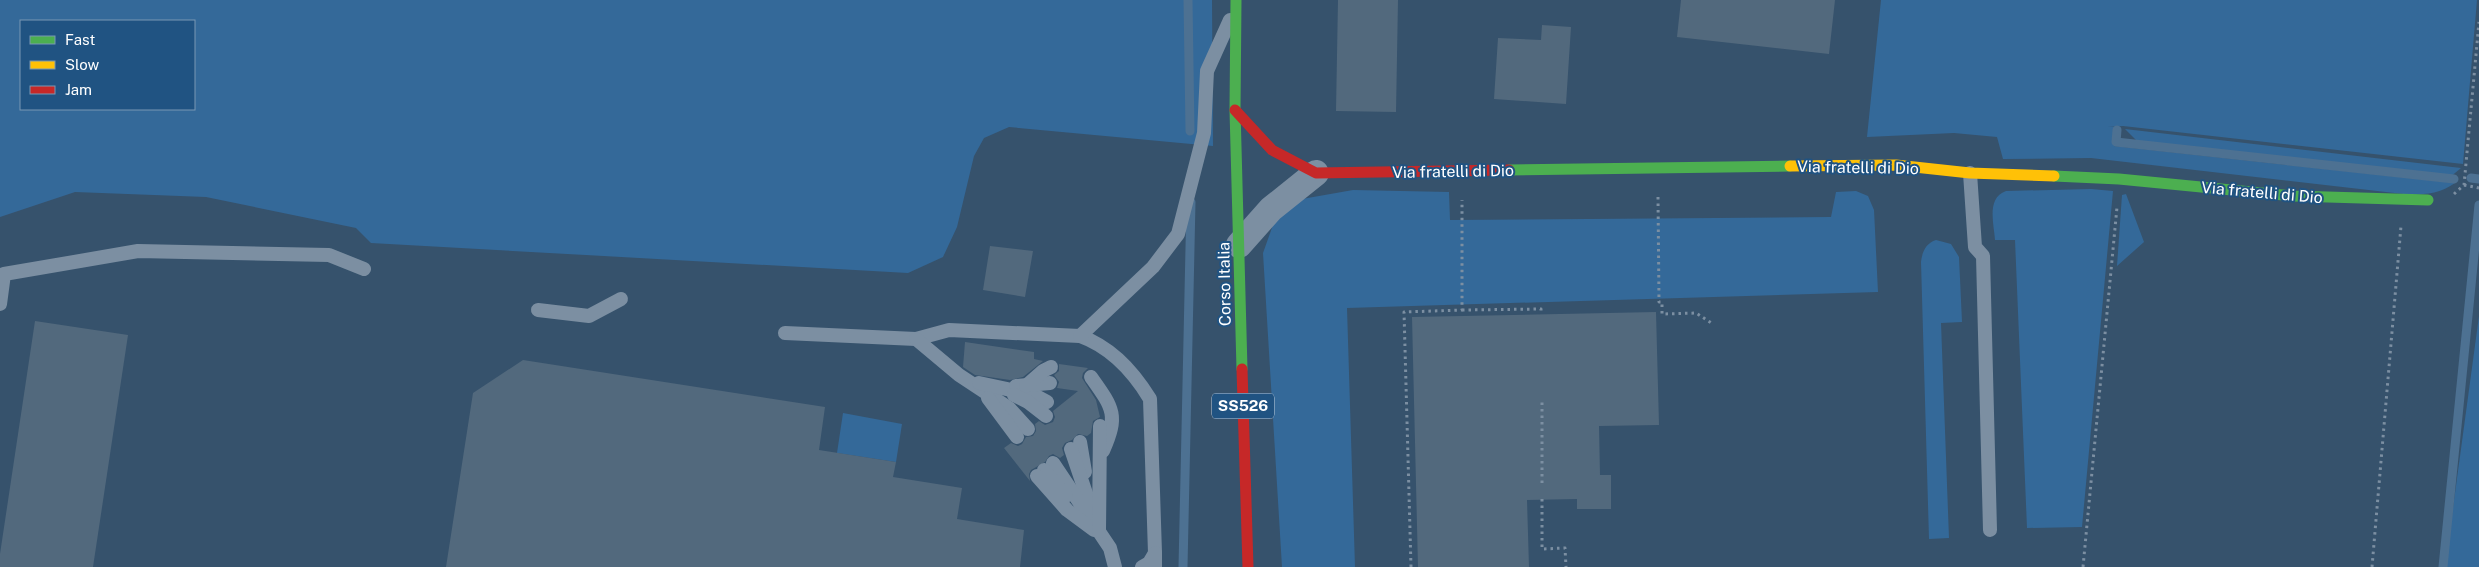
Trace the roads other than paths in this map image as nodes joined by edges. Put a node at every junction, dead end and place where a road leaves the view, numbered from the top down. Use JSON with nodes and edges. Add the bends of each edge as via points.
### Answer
{"nodes":[{"id":1,"x":1236,"y":3,"type":"edge"},
{"id":2,"x":1234,"y":110,"type":"junction"},
{"id":3,"x":1316,"y":173,"type":"junction"},
{"id":4,"x":1970,"y":174,"type":"junction"},
{"id":5,"x":2428,"y":200,"type":"dead end"},
{"id":6,"x":1239,"y":245,"type":"junction"},
{"id":7,"x":364,"y":269,"type":"dead end"},
{"id":8,"x":621,"y":299,"type":"dead end"},
{"id":9,"x":0,"y":304,"type":"edge"},
{"id":10,"x":538,"y":310,"type":"dead end"},
{"id":11,"x":785,"y":333,"type":"dead end"},
{"id":12,"x":1080,"y":336,"type":"junction"},
{"id":13,"x":916,"y":339,"type":"junction"},
{"id":14,"x":1051,"y":367,"type":"dead end"},
{"id":15,"x":1091,"y":378,"type":"dead end"},
{"id":16,"x":1026,"y":386,"type":"junction"},
{"id":17,"x":987,"y":387,"type":"junction"},
{"id":18,"x":1097,"y":429,"type":"dead end"},
{"id":19,"x":1075,"y":445,"type":"dead end"},
{"id":20,"x":1100,"y":456,"type":"junction"},
{"id":21,"x":1990,"y":530,"type":"dead end"},
{"id":22,"x":1098,"y":532,"type":"junction"},
{"id":23,"x":1112,"y":557,"type":"edge"},
{"id":24,"x":1155,"y":560,"type":"edge"},
{"id":25,"x":1127,"y":567,"type":"edge"},
{"id":26,"x":1142,"y":567,"type":"edge"},
{"id":27,"x":1248,"y":567,"type":"edge"}],
"edges":[{"from":1,"to":2,"type":"street","name":"Corso Italia","number":"SS526"},
{"from":1,"to":12,"type":"lane","via":[[1207,71],[1204,133],[1178,234],[1152,267]]},
{"from":2,"to":3,"type":"street","name":"Via fratelli di Dio","via":[[1272,150]]},
{"from":2,"to":6,"type":"street","name":"Corso Italia","number":"SS526"},
{"from":3,"to":4,"type":"street","name":"Via fratelli di Dio","via":[[1896,165]]},
{"from":3,"to":6,"type":"street","via":[[1271,209]]},
{"from":4,"to":5,"type":"street","name":"Via fratelli di Dio","via":[[2119,179],[2294,196]]},
{"from":4,"to":21,"type":"lane","via":[[1975,247],[1983,256]]},
{"from":6,"to":27,"type":"street","name":"Corso Italia","number":"SS526"},
{"from":7,"to":9,"type":"lane","via":[[329,255],[138,251],[4,274]]},
{"from":8,"to":10,"type":"lane","via":[[589,316]]},
{"from":11,"to":13,"type":"lane"},
{"from":12,"to":13,"type":"lane","via":[[949,330]]},
{"from":12,"to":24,"type":"lane","via":[[1095,341],[1121,361],[1150,399]]},
{"from":13,"to":17,"type":"lane","via":[[960,375]]},
{"from":14,"to":16,"type":"lane"},
{"from":15,"to":20,"type":"lane","via":[[1107,399],[1113,416],[1113,429]]},
{"from":16,"to":17,"type":"lane"},
{"from":16,"to":17,"type":"lane","via":[[1048,398]]},
{"from":17,"to":17,"type":"lane","via":[[1009,408],[1019,437],[1002,432]]},
{"from":18,"to":20,"type":"lane"},
{"from":19,"to":22,"type":"lane"},
{"from":20,"to":22,"type":"lane"},
{"from":22,"to":22,"type":"lane","via":[[1045,470],[1067,510]]},
{"from":22,"to":23,"type":"lane"},
{"from":23,"to":25,"type":"lane"},
{"from":24,"to":26,"type":"lane"}]}
